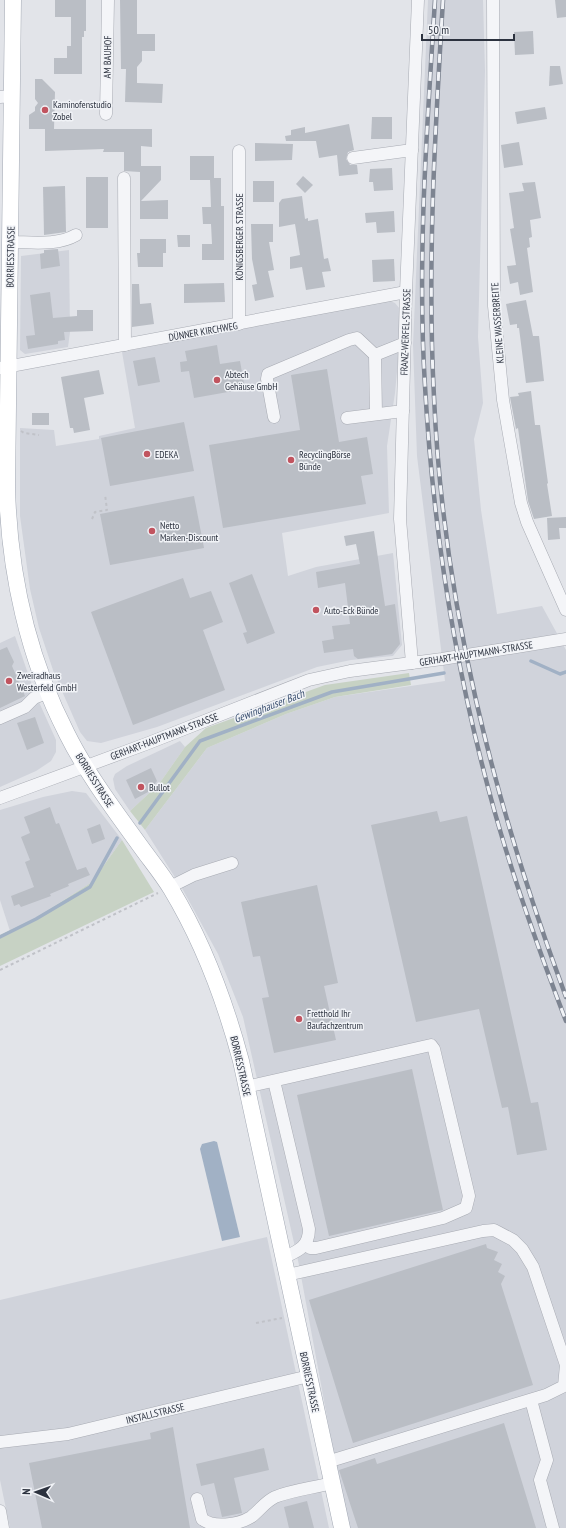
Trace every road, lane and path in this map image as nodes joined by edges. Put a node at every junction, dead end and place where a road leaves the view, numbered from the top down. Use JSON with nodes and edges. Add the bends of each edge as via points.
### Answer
{"nodes":[{"id":1,"x":13,"y":0,"type":"edge"},
{"id":2,"x":108,"y":0,"type":"edge"},
{"id":3,"x":418,"y":0,"type":"edge"},
{"id":4,"x":493,"y":0,"type":"edge"},
{"id":5,"x":6,"y":97,"type":"edge"},
{"id":6,"x":106,"y":114,"type":"dead end"},
{"id":7,"x":412,"y":150,"type":"junction"},
{"id":8,"x":239,"y":151,"type":"dead end"},
{"id":9,"x":353,"y":158,"type":"dead end"},
{"id":10,"x":124,"y":178,"type":"dead end"},
{"id":11,"x":76,"y":235,"type":"dead end"},
{"id":12,"x":10,"y":242,"type":"junction"},
{"id":13,"x":406,"y":292,"type":"junction"},
{"id":14,"x":240,"y":324,"type":"junction"},
{"id":15,"x":404,"y":343,"type":"junction"},
{"id":16,"x":125,"y":345,"type":"junction"},
{"id":17,"x":375,"y":355,"type":"junction"},
{"id":18,"x":4,"y":367,"type":"edge"},
{"id":19,"x":403,"y":411,"type":"junction"},
{"id":20,"x":376,"y":414,"type":"junction"},
{"id":21,"x":274,"y":417,"type":"dead end"},
{"id":22,"x":347,"y":418,"type":"dead end"},
{"id":23,"x":8,"y":427,"type":"junction"},
{"id":24,"x":39,"y":434,"type":"dead end"},
{"id":25,"x":105,"y":494,"type":"dead end"},
{"id":26,"x":92,"y":519,"type":"dead end"},
{"id":27,"x":566,"y":610,"type":"edge"},
{"id":28,"x":566,"y":639,"type":"edge"},
{"id":29,"x":412,"y":663,"type":"junction"},
{"id":30,"x":49,"y":692,"type":"junction"},
{"id":31,"x":0,"y":718,"type":"edge"},
{"id":32,"x":86,"y":766,"type":"junction"},
{"id":33,"x":0,"y":798,"type":"edge"},
{"id":34,"x":232,"y":863,"type":"dead end"},
{"id":35,"x":170,"y":887,"type":"junction"},
{"id":36,"x":0,"y":970,"type":"edge"},
{"id":37,"x":274,"y":1080,"type":"junction"},
{"id":38,"x":246,"y":1087,"type":"junction"},
{"id":39,"x":306,"y":1244,"type":"junction"},
{"id":40,"x":283,"y":1258,"type":"junction"},
{"id":41,"x":287,"y":1275,"type":"junction"},
{"id":42,"x":296,"y":1315,"type":"junction"},
{"id":43,"x":256,"y":1322,"type":"dead end"},
{"id":44,"x":309,"y":1376,"type":"junction"},
{"id":45,"x":531,"y":1400,"type":"junction"},
{"id":46,"x":0,"y":1442,"type":"edge"},
{"id":47,"x":327,"y":1462,"type":"junction"},
{"id":48,"x":332,"y":1483,"type":"junction"},
{"id":49,"x":197,"y":1499,"type":"dead end"},
{"id":50,"x":0,"y":1511,"type":"edge"},
{"id":51,"x":3,"y":1528,"type":"edge"},
{"id":52,"x":342,"y":1528,"type":"edge"},
{"id":53,"x":553,"y":1528,"type":"edge"}],
"edges":[{"from":1,"to":5,"type":"main road","name":"BORRIESSTRASSE"},
{"from":2,"to":6,"type":"street","name":"AM BAUHOF"},
{"from":3,"to":7,"type":"street","name":"FRANZ-WERFEL-STRASSE"},
{"from":4,"to":27,"type":"street","name":"KLEINE WASSERBREITE","via":[[494,306],[503,400],[521,503]]},
{"from":5,"to":12,"type":"main road","name":"BORRIESSTRASSE"},
{"from":7,"to":9,"type":"street"},
{"from":7,"to":13,"type":"street","name":"FRANZ-WERFEL-STRASSE"},
{"from":8,"to":14,"type":"street","name":"KÖNIGSBERGER STRASSE"},
{"from":10,"to":16,"type":"street"},
{"from":11,"to":12,"type":"street","via":[[57,242]]},
{"from":12,"to":18,"type":"main road","name":"BORRIESSTRASSE"},
{"from":13,"to":14,"type":"street","name":"DÜNNER KIRCHWEG"},
{"from":13,"to":15,"type":"street","name":"FRANZ-WERFEL-STRASSE"},
{"from":14,"to":16,"type":"street","name":"DÜNNER KIRCHWEG"},
{"from":15,"to":17,"type":"street"},
{"from":15,"to":19,"type":"street","name":"FRANZ-WERFEL-STRASSE"},
{"from":16,"to":18,"type":"street","name":"DÜNNER KIRCHWEG"},
{"from":17,"to":20,"type":"street"},
{"from":17,"to":21,"type":"street","via":[[357,338],[268,374]]},
{"from":18,"to":23,"type":"main road","name":"BORRIESSTRASSE"},
{"from":19,"to":20,"type":"street"},
{"from":19,"to":29,"type":"street","name":"FRANZ-WERFEL-STRASSE","via":[[400,518]]},
{"from":20,"to":22,"type":"street"},
{"from":23,"to":24,"type":"path","via":[[18,428],[24,433]]},
{"from":23,"to":30,"type":"main road","name":"BORRIESSTRASSE","via":[[8,510],[11,550],[25,623]]},
{"from":25,"to":26,"type":"path","via":[[107,510],[95,512]]},
{"from":28,"to":29,"type":"street","name":"GERHART-HAUPTMANN-STRASSE"},
{"from":29,"to":32,"type":"street","name":"GERHART-HAUPTMANN-STRASSE","via":[[350,671],[309,680]]},
{"from":30,"to":31,"type":"street"},
{"from":30,"to":32,"type":"main road","name":"BORRIESSTRASSE","via":[[67,733]]},
{"from":32,"to":33,"type":"street","name":"GERHART-HAUPTMANN-STRASSE"},
{"from":32,"to":35,"type":"main road","name":"BORRIESSTRASSE","via":[[107,800]]},
{"from":34,"to":35,"type":"street","via":[[194,875]]},
{"from":35,"to":36,"type":"path"},
{"from":35,"to":38,"type":"main road","name":"BORRIESSTRASSE","via":[[196,935],[217,984],[234,1035]]},
{"from":37,"to":38,"type":"street"},
{"from":37,"to":39,"type":"street","via":[[309,1229]]},
{"from":37,"to":39,"type":"street","via":[[431,1045],[469,1196],[466,1208],[443,1218],[316,1248],[310,1248]]},
{"from":38,"to":40,"type":"main road","name":"BORRIESSTRASSE"},
{"from":39,"to":40,"type":"street","via":[[300,1250]]},
{"from":40,"to":41,"type":"main road","name":"BORRIESSTRASSE"},
{"from":41,"to":42,"type":"main road","name":"BORRIESSTRASSE"},
{"from":41,"to":45,"type":"street","via":[[483,1231],[494,1230],[504,1234],[522,1249],[533,1267],[566,1365],[564,1386]]},
{"from":42,"to":43,"type":"path"},
{"from":42,"to":44,"type":"main road","name":"BORRIESSTRASSE"},
{"from":44,"to":46,"type":"street","name":"INSTALLSTRASSE","via":[[75,1432]]},
{"from":44,"to":47,"type":"main road","name":"BORRIESSTRASSE"},
{"from":45,"to":47,"type":"street"},
{"from":45,"to":53,"type":"street","via":[[547,1460],[540,1480]]},
{"from":47,"to":48,"type":"main road","name":"BORRIESSTRASSE"},
{"from":48,"to":49,"type":"street","via":[[274,1498],[250,1517],[221,1526],[211,1525],[202,1519]]},
{"from":48,"to":52,"type":"main road","name":"BORRIESSTRASSE"},
{"from":50,"to":51,"type":"street"}]}
